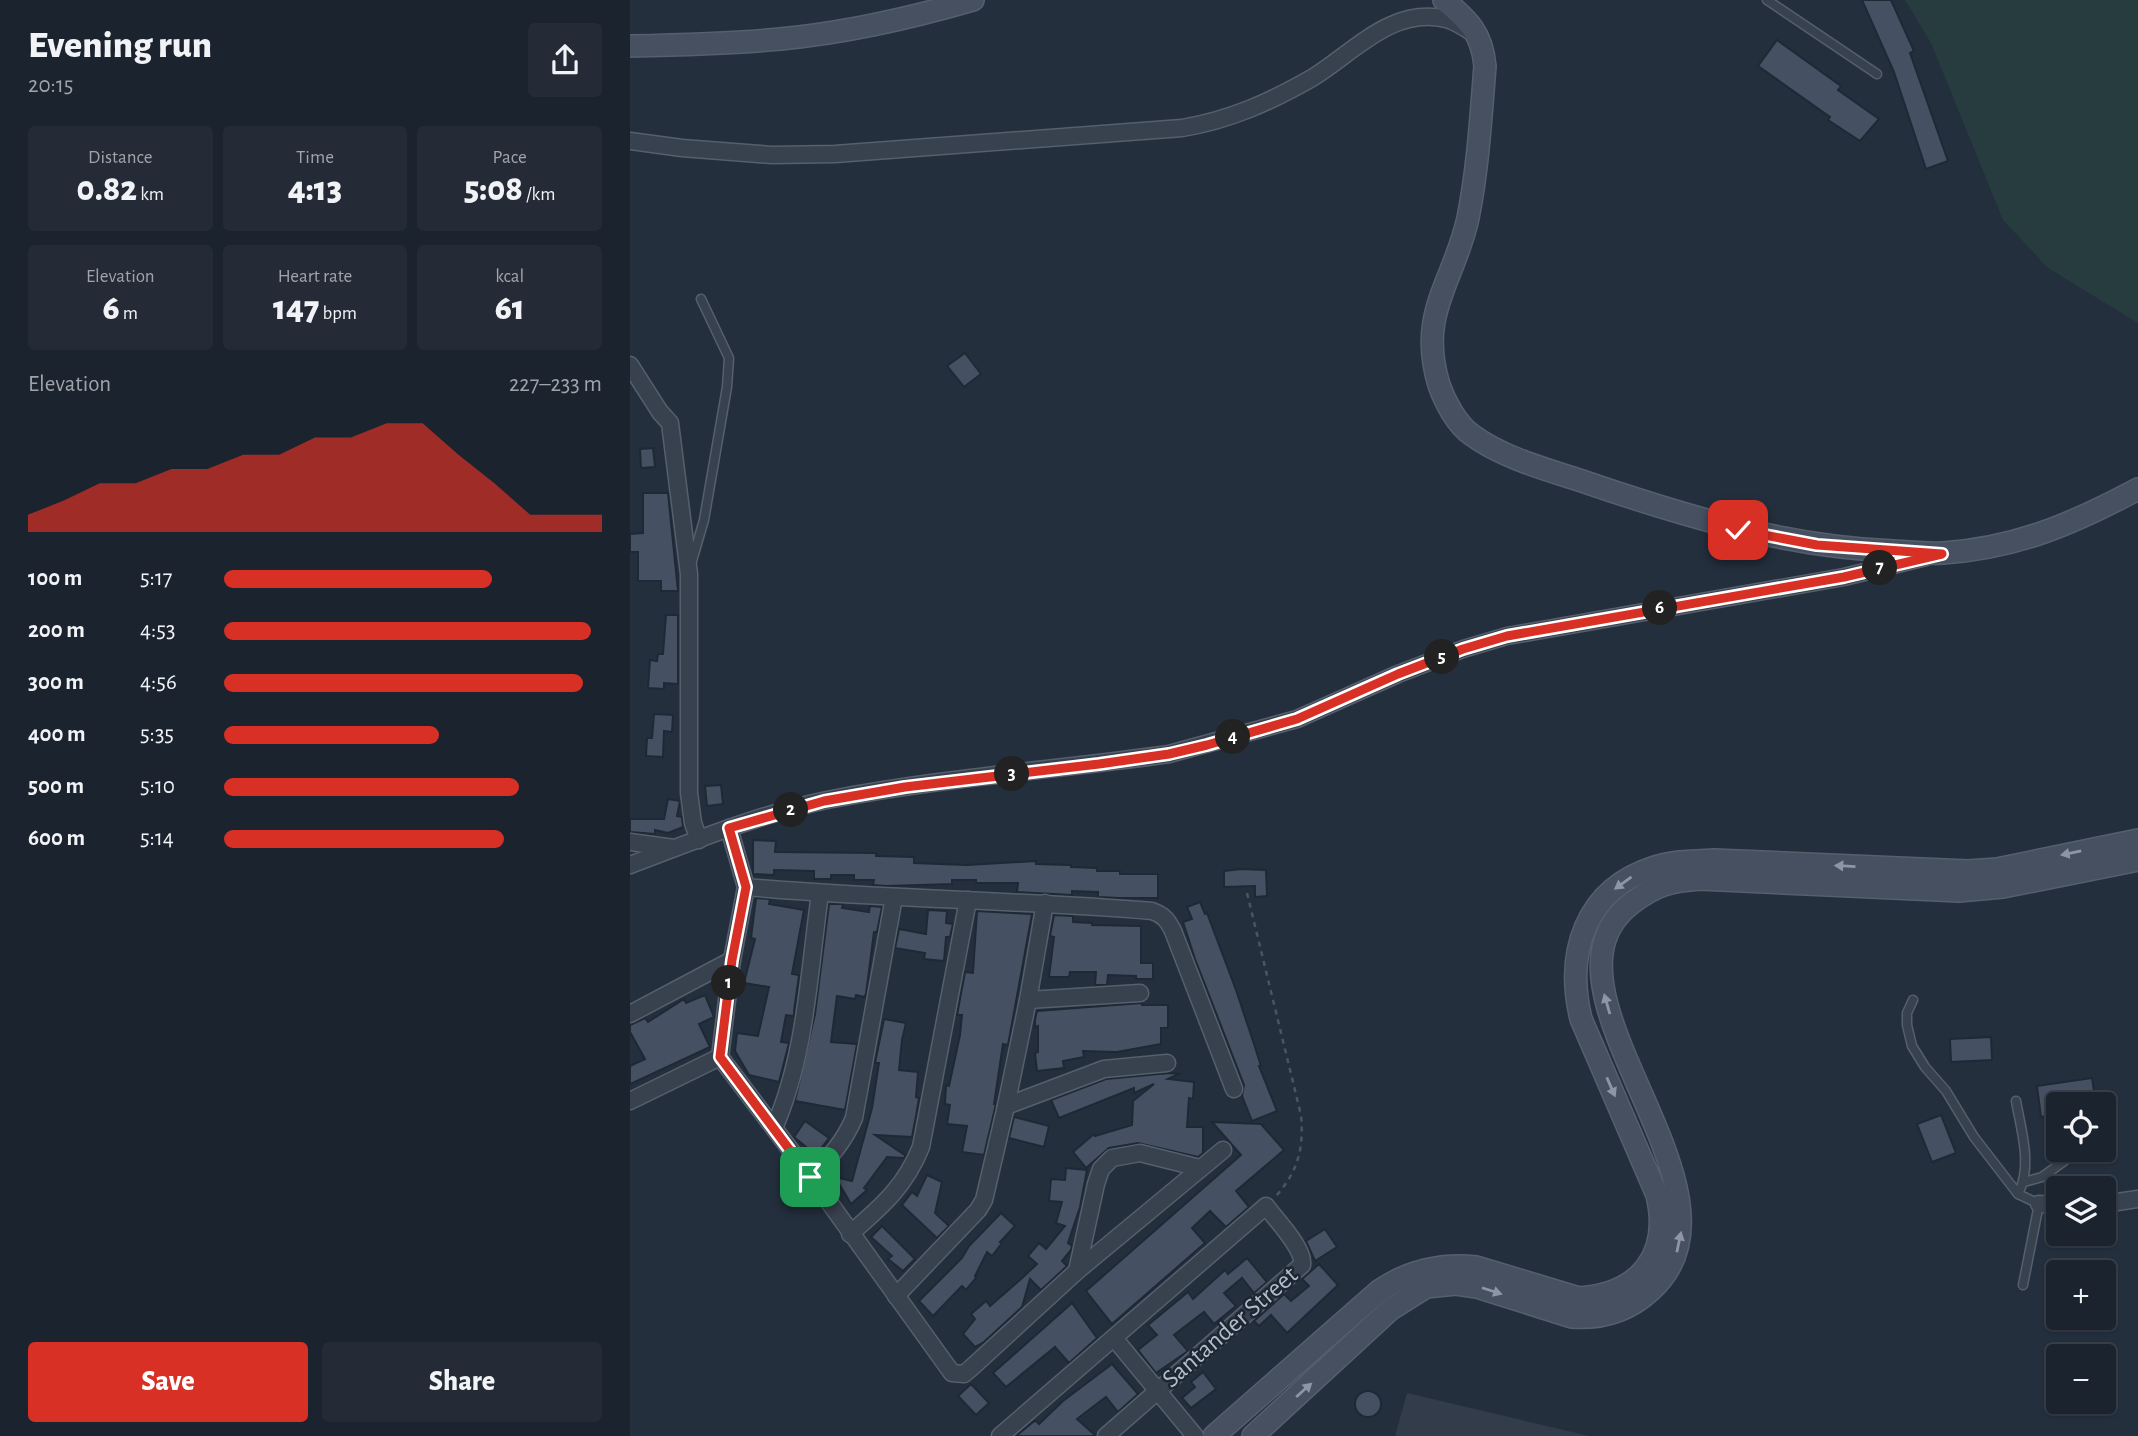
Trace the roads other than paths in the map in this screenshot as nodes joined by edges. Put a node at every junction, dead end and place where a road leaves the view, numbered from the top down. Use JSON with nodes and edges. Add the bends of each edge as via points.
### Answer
{"nodes":[{"id":1,"x":974,"y":0,"type":"edge"},
{"id":2,"x":1444,"y":0,"type":"edge"},
{"id":3,"x":1767,"y":0,"type":"edge"},
{"id":4,"x":1478,"y":35,"type":"junction"},
{"id":5,"x":630,"y":46,"type":"edge"},
{"id":6,"x":1877,"y":74,"type":"dead end"},
{"id":7,"x":630,"y":142,"type":"edge"},
{"id":8,"x":701,"y":299,"type":"dead end"},
{"id":9,"x":630,"y":365,"type":"edge"},
{"id":10,"x":2138,"y":489,"type":"edge"},
{"id":11,"x":1942,"y":554,"type":"junction"},
{"id":12,"x":689,"y":574,"type":"junction"},
{"id":13,"x":729,"y":828,"type":"junction"},
{"id":14,"x":699,"y":840,"type":"junction"},
{"id":15,"x":2138,"y":840,"type":"edge"},
{"id":16,"x":630,"y":842,"type":"edge"},
{"id":17,"x":677,"y":848,"type":"junction"},
{"id":18,"x":2138,"y":860,"type":"edge"},
{"id":19,"x":630,"y":865,"type":"edge"},
{"id":20,"x":746,"y":887,"type":"junction"},
{"id":21,"x":820,"y":894,"type":"junction"},
{"id":22,"x":894,"y":897,"type":"junction"},
{"id":23,"x":968,"y":900,"type":"junction"},
{"id":24,"x":1045,"y":903,"type":"junction"},
{"id":25,"x":732,"y":960,"type":"junction"},
{"id":26,"x":1140,"y":993,"type":"dead end"},
{"id":27,"x":1028,"y":1000,"type":"junction"},
{"id":28,"x":1913,"y":1000,"type":"dead end"},
{"id":29,"x":630,"y":1014,"type":"edge"},
{"id":30,"x":720,"y":1057,"type":"junction"},
{"id":31,"x":1167,"y":1063,"type":"dead end"},
{"id":32,"x":1234,"y":1089,"type":"dead end"},
{"id":33,"x":630,"y":1101,"type":"edge"},
{"id":34,"x":2016,"y":1101,"type":"dead end"},
{"id":35,"x":1006,"y":1106,"type":"junction"},
{"id":36,"x":774,"y":1128,"type":"junction"},
{"id":37,"x":1223,"y":1150,"type":"dead end"},
{"id":38,"x":2063,"y":1162,"type":"edge"},
{"id":39,"x":1200,"y":1168,"type":"junction"},
{"id":40,"x":810,"y":1177,"type":"junction"},
{"id":41,"x":2024,"y":1182,"type":"junction"},
{"id":42,"x":2018,"y":1194,"type":"junction"},
{"id":43,"x":2138,"y":1199,"type":"edge"},
{"id":44,"x":2116,"y":1202,"type":"edge"},
{"id":45,"x":2039,"y":1204,"type":"junction"},
{"id":46,"x":2046,"y":1204,"type":"edge"},
{"id":47,"x":850,"y":1234,"type":"junction"},
{"id":48,"x":1077,"y":1271,"type":"junction"},
{"id":49,"x":2023,"y":1285,"type":"dead end"},
{"id":50,"x":896,"y":1296,"type":"junction"},
{"id":51,"x":1335,"y":1331,"type":"junction"},
{"id":52,"x":1114,"y":1338,"type":"junction"},
{"id":53,"x":1352,"y":1347,"type":"junction"},
{"id":54,"x":1157,"y":1391,"type":"junction"},
{"id":55,"x":1000,"y":1436,"type":"edge"},
{"id":56,"x":1106,"y":1436,"type":"edge"},
{"id":57,"x":1195,"y":1436,"type":"edge"},
{"id":58,"x":1214,"y":1436,"type":"edge"},
{"id":59,"x":1253,"y":1436,"type":"edge"}],
"edges":[{"from":1,"to":5,"type":"street","via":[[846,30],[782,39]]},
{"from":2,"to":4,"type":"street"},
{"from":3,"to":6,"type":"lane"},
{"from":4,"to":7,"type":"street","via":[[1437,18],[1388,26],[1314,76],[1252,110],[1182,128],[772,155]]},
{"from":4,"to":11,"type":"street","via":[[1485,66],[1473,191],[1432,332],[1440,387],[1458,421],[1470,434],[1519,458],[1738,530],[1817,545]]},
{"from":8,"to":12,"type":"lane","via":[[729,358],[704,520]]},
{"from":9,"to":12,"type":"street","via":[[670,423]]},
{"from":10,"to":11,"type":"street","via":[[2035,537]]},
{"from":11,"to":13,"type":"street","via":[[1832,579],[1507,636],[1398,674],[1297,719],[1169,754],[905,787],[824,801]]},
{"from":12,"to":14,"type":"street","via":[[689,793]]},
{"from":13,"to":14,"type":"street"},
{"from":13,"to":20,"type":"street"},
{"from":14,"to":17,"type":"street"},
{"from":15,"to":51,"type":"street","one_way":true,"via":[[1997,869],[1944,871],[1713,860],[1679,861],[1629,878],[1587,920],[1574,975],[1581,1019],[1662,1215],[1657,1249],[1647,1268],[1626,1287],[1580,1298],[1476,1267],[1438,1267],[1394,1280]]},
{"from":16,"to":17,"type":"street"},
{"from":17,"to":19,"type":"street"},
{"from":53,"to":18,"type":"street","one_way":true,"via":[[1391,1309],[1426,1287],[1477,1287],[1586,1318],[1620,1311],[1667,1274],[1681,1232],[1676,1186],[1613,1024],[1601,974],[1614,922],[1647,892],[1665,883],[1700,879],[1959,891],[2003,887]]},
{"from":20,"to":21,"type":"street"},
{"from":20,"to":25,"type":"street"},
{"from":21,"to":22,"type":"street"},
{"from":21,"to":36,"type":"street","via":[[799,1046]]},
{"from":22,"to":23,"type":"street"},
{"from":22,"to":40,"type":"street","via":[[854,1118],[846,1137]]},
{"from":23,"to":24,"type":"street"},
{"from":23,"to":47,"type":"street","via":[[921,1147],[901,1185]]},
{"from":24,"to":27,"type":"street"},
{"from":24,"to":32,"type":"street","via":[[1152,911],[1168,920]]},
{"from":25,"to":29,"type":"street"},
{"from":25,"to":30,"type":"street"},
{"from":26,"to":27,"type":"street"},
{"from":27,"to":35,"type":"street"},
{"from":28,"to":42,"type":"lane","via":[[1907,1025],[1912,1046]]},
{"from":30,"to":33,"type":"street"},
{"from":30,"to":36,"type":"street"},
{"from":31,"to":35,"type":"street","via":[[1104,1069]]},
{"from":34,"to":41,"type":"lane","via":[[2025,1156]]},
{"from":35,"to":50,"type":"street","via":[[978,1210]]},
{"from":36,"to":40,"type":"street"},
{"from":37,"to":39,"type":"street"},
{"from":38,"to":41,"type":"lane","via":[[2042,1177]]},
{"from":39,"to":48,"type":"street"},
{"from":39,"to":48,"type":"street","via":[[1140,1153],[1112,1158],[1101,1169],[1096,1184]]},
{"from":40,"to":47,"type":"street"},
{"from":41,"to":42,"type":"lane"},
{"from":42,"to":45,"type":"lane"},
{"from":43,"to":44,"type":"street"},
{"from":45,"to":46,"type":"street"},
{"from":45,"to":49,"type":"lane"},
{"from":47,"to":50,"type":"street"},
{"from":48,"to":50,"type":"street","via":[[958,1375],[948,1369]]},
{"from":51,"to":53,"type":"street"},
{"from":51,"to":58,"type":"street"},
{"from":52,"to":54,"type":"street"},
{"from":52,"to":54,"type":"street","name":"Santander Street","via":[[1266,1206],[1300,1251],[1302,1265]]},
{"from":52,"to":55,"type":"street"},
{"from":59,"to":53,"type":"street","one_way":true},
{"from":54,"to":56,"type":"street","name":"Santander Street"},
{"from":54,"to":57,"type":"street"}]}
